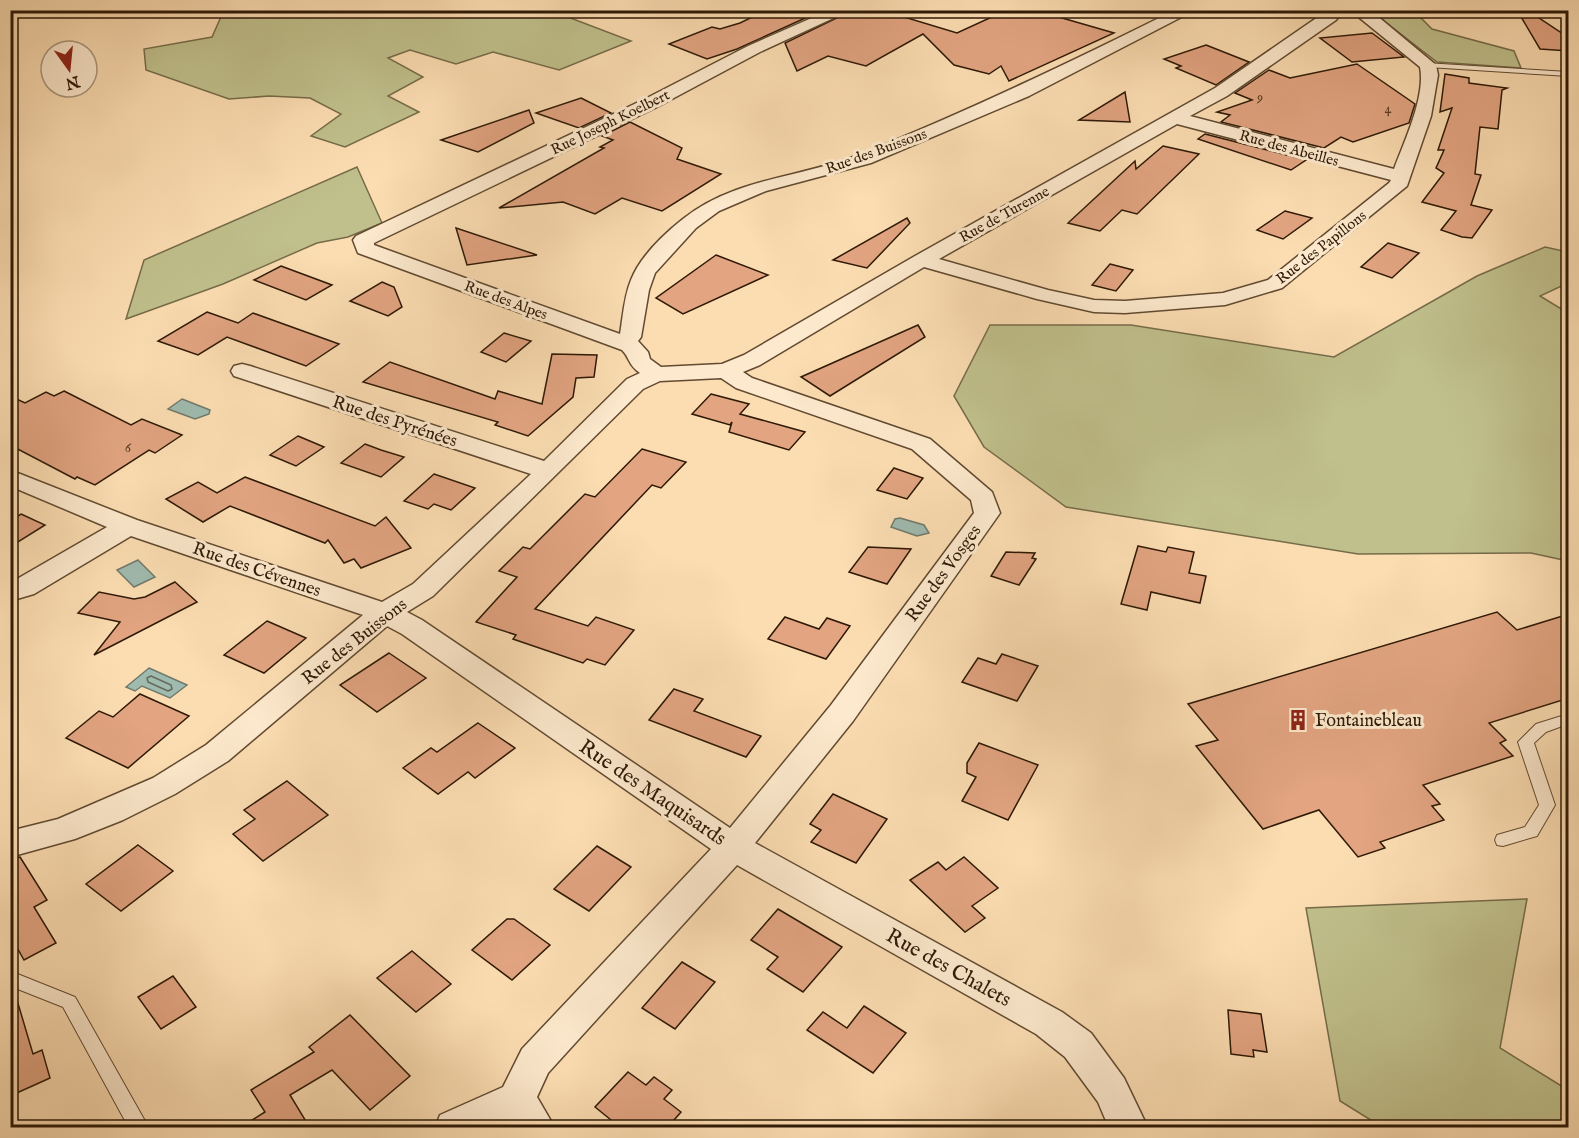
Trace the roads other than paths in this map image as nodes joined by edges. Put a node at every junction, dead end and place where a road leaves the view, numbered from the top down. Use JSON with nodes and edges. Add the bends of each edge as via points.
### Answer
{"nodes":[{"id":1,"x":844,"y":10,"type":"edge"},
{"id":2,"x":1188,"y":10,"type":"edge"},
{"id":3,"x":1336,"y":10,"type":"edge"},
{"id":4,"x":1357,"y":10,"type":"edge"},
{"id":5,"x":1428,"y":65,"type":"junction"},
{"id":6,"x":1569,"y":74,"type":"edge"},
{"id":7,"x":1176,"y":118,"type":"junction"},
{"id":8,"x":1402,"y":177,"type":"junction"},
{"id":9,"x":376,"y":233,"type":"joint"},
{"id":10,"x":922,"y":260,"type":"junction"},
{"id":11,"x":625,"y":343,"type":"junction"},
{"id":12,"x":242,"y":371,"type":"dead end"},
{"id":13,"x":726,"y":371,"type":"junction"},
{"id":14,"x":656,"y":374,"type":"junction"},
{"id":15,"x":548,"y":471,"type":"junction"},
{"id":16,"x":10,"y":477,"type":"edge"},
{"id":17,"x":128,"y":526,"type":"junction"},
{"id":18,"x":10,"y":592,"type":"edge"},
{"id":19,"x":385,"y":613,"type":"junction"},
{"id":20,"x":1569,"y":719,"type":"edge"},
{"id":21,"x":1503,"y":840,"type":"dead end"},
{"id":22,"x":10,"y":844,"type":"edge"},
{"id":23,"x":733,"y":847,"type":"junction"},
{"id":24,"x":10,"y":978,"type":"edge"},
{"id":25,"x":526,"y":1114,"type":"edge"},
{"id":26,"x":140,"y":1128,"type":"edge"},
{"id":27,"x":454,"y":1128,"type":"edge"},
{"id":28,"x":1129,"y":1128,"type":"edge"}],
"edges":[{"from":1,"to":9,"type":"street","name":"Rue Joseph Koelbert","via":[[754,49],[651,103]]},
{"from":2,"to":11,"type":"street","name":"Rue des Buissons","via":[[1023,92],[865,159],[765,184],[715,204],[695,217],[650,266],[641,282],[630,337]]},
{"from":3,"to":7,"type":"street","name":"Rue de Turenne","via":[[1221,92]]},
{"from":4,"to":5,"type":"street"},
{"from":5,"to":6,"type":"lane"},
{"from":5,"to":8,"type":"street","name":"Rue des Papillons","via":[[1430,75],[1422,116]]},
{"from":7,"to":8,"type":"street","name":"Rue des Abeilles"},
{"from":7,"to":10,"type":"street","name":"Rue de Turenne"},
{"from":8,"to":10,"type":"street","name":"Rue des Papillons","via":[[1398,186],[1275,284],[1225,299],[1094,306]]},
{"from":9,"to":11,"type":"street","name":"Rue des Alpes","via":[[363,240],[365,249]]},
{"from":10,"to":13,"type":"street","name":"Rue de Turenne","via":[[752,360]]},
{"from":11,"to":14,"type":"street","via":[[634,348],[639,362]]},
{"from":12,"to":15,"type":"street","name":"Rue des Pyrénées"},
{"from":13,"to":14,"type":"street","name":"Rue de Turenne"},
{"from":13,"to":23,"type":"street","name":"Rue des Vosges","via":[[744,382],[921,444],[983,497],[987,513],[842,713]]},
{"from":14,"to":15,"type":"street","name":"Rue des Buissons","via":[[635,384]]},
{"from":15,"to":19,"type":"street","name":"Rue des Buissons","via":[[423,590]]},
{"from":16,"to":17,"type":"street","name":"Rue des Cévennes"},
{"from":17,"to":18,"type":"street","via":[[24,588]]},
{"from":17,"to":19,"type":"street","name":"Rue des Cévennes"},
{"from":19,"to":22,"type":"street","name":"Rue des Buissons","via":[[217,753],[164,786],[64,830]]},
{"from":19,"to":23,"type":"street","name":"Rue des Maquisards"},
{"from":20,"to":21,"type":"lane","via":[[1541,728],[1526,742],[1547,805],[1531,832]]},
{"from":23,"to":25,"type":"street","name":"Rue des Maquisards","via":[[535,1061]]},
{"from":23,"to":28,"type":"street","name":"Rue des Chalets","via":[[1049,1023],[1078,1045],[1111,1090]]},
{"from":24,"to":26,"type":"lane","via":[[69,1002]]},
{"from":25,"to":27,"type":"street"}]}
